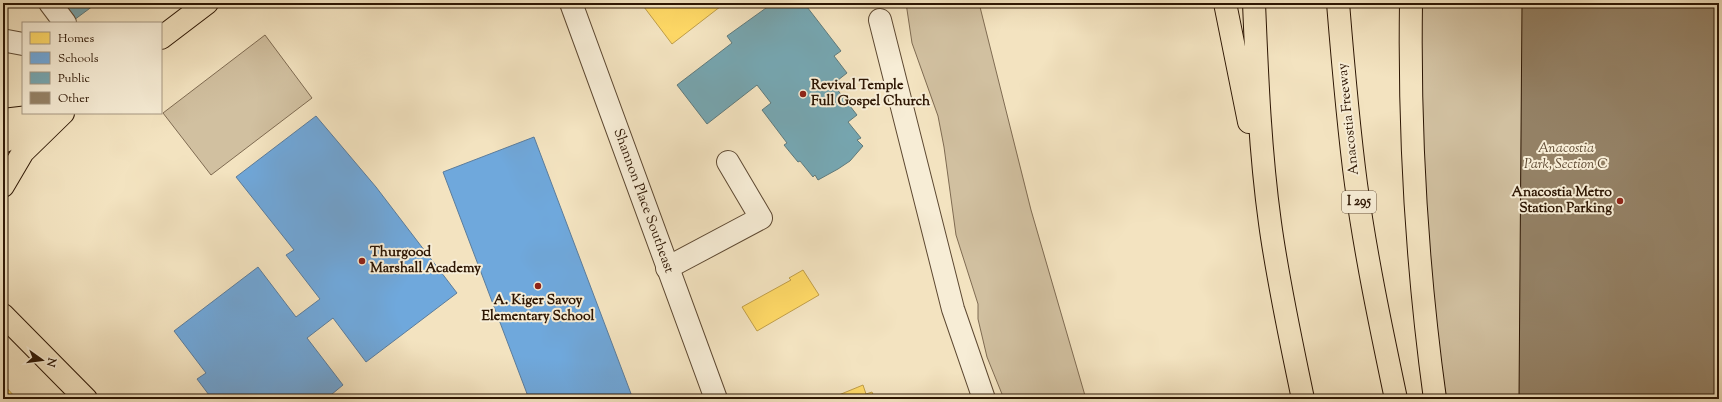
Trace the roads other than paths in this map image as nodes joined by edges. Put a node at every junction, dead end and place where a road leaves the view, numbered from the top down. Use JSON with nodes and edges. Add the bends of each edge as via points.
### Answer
{"nodes":[{"id":1,"x":50,"y":3,"type":"edge"},
{"id":2,"x":206,"y":3,"type":"edge"},
{"id":3,"x":571,"y":3,"type":"edge"},
{"id":4,"x":1225,"y":3,"type":"edge"},
{"id":5,"x":1254,"y":3,"type":"edge"},
{"id":6,"x":1338,"y":3,"type":"edge"},
{"id":7,"x":1411,"y":3,"type":"edge"},
{"id":8,"x":880,"y":20,"type":"dead end"},
{"id":9,"x":64,"y":22,"type":"edge"},
{"id":10,"x":162,"y":37,"type":"edge"},
{"id":11,"x":51,"y":114,"type":"edge"},
{"id":12,"x":60,"y":114,"type":"edge"},
{"id":13,"x":61,"y":114,"type":"edge"},
{"id":14,"x":3,"y":120,"type":"edge"},
{"id":15,"x":3,"y":142,"type":"edge"},
{"id":16,"x":728,"y":162,"type":"dead end"},
{"id":17,"x":3,"y":186,"type":"edge"},
{"id":18,"x":1270,"y":223,"type":"junction"},
{"id":19,"x":668,"y":268,"type":"junction"},
{"id":20,"x":3,"y":306,"type":"edge"},
{"id":21,"x":3,"y":315,"type":"edge"},
{"id":22,"x":30,"y":341,"type":"junction"},
{"id":23,"x":86,"y":399,"type":"edge"},
{"id":24,"x":716,"y":399,"type":"edge"},
{"id":25,"x":984,"y":399,"type":"edge"},
{"id":26,"x":1303,"y":399,"type":"edge"},
{"id":27,"x":1396,"y":399,"type":"edge"},
{"id":28,"x":1435,"y":399,"type":"edge"}],
"edges":[{"from":1,"to":9,"type":"street"},
{"from":2,"to":10,"type":"main road"},
{"from":3,"to":19,"type":"street","name":"Shannon Place Southeast"},
{"from":4,"to":18,"type":"main road"},
{"from":5,"to":18,"type":"main road"},
{"from":6,"to":27,"type":"main road","name":"Anacostia Freeway","number":"I 295","via":[[1356,185],[1376,304]]},
{"from":7,"to":28,"type":"main road","via":[[1414,186],[1426,329]]},
{"from":8,"to":25,"type":"street","via":[[953,309]]},
{"from":11,"to":14,"type":"main road"},
{"from":12,"to":15,"type":"main road"},
{"from":13,"to":17,"type":"main road","via":[[23,152]]},
{"from":16,"to":19,"type":"street","via":[[761,218]]},
{"from":18,"to":26,"type":"main road"},
{"from":19,"to":24,"type":"street","name":"Shannon Place Southeast"},
{"from":20,"to":22,"type":"main road"},
{"from":21,"to":22,"type":"main road"},
{"from":22,"to":23,"type":"main road"}]}
